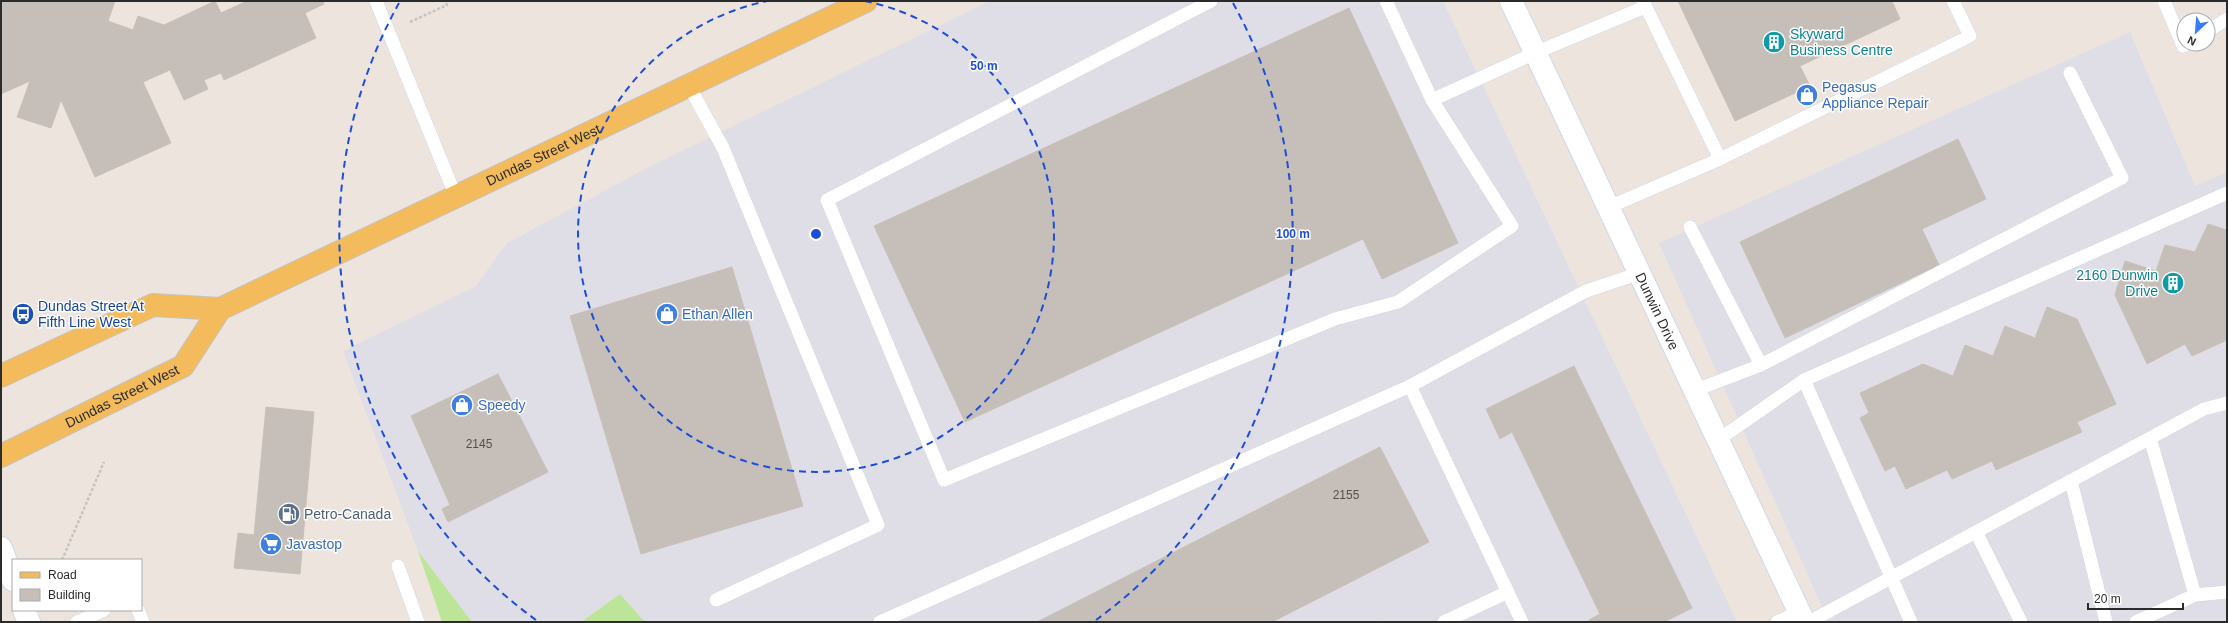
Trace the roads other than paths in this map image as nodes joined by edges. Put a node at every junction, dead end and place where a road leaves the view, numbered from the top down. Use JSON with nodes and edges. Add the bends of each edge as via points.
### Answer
{"nodes":[{"id":1,"x":376,"y":1,"type":"edge"},
{"id":2,"x":866,"y":1,"type":"edge"},
{"id":3,"x":1211,"y":1,"type":"edge"},
{"id":4,"x":1386,"y":1,"type":"edge"},
{"id":5,"x":1512,"y":1,"type":"edge"},
{"id":6,"x":1953,"y":1,"type":"edge"},
{"id":7,"x":2164,"y":1,"type":"edge"},
{"id":8,"x":1644,"y":4,"type":"edge"},
{"id":9,"x":2227,"y":19,"type":"edge"},
{"id":10,"x":2216,"y":26,"type":"edge"},
{"id":11,"x":2176,"y":29,"type":"edge"},
{"id":12,"x":1537,"y":52,"type":"junction"},
{"id":13,"x":2070,"y":72,"type":"dead end"},
{"id":14,"x":689,"y":86,"type":"junction"},
{"id":15,"x":1432,"y":100,"type":"junction"},
{"id":16,"x":1720,"y":159,"type":"junction"},
{"id":17,"x":2227,"y":193,"type":"edge"},
{"id":18,"x":456,"y":197,"type":"junction"},
{"id":19,"x":1609,"y":207,"type":"junction"},
{"id":20,"x":1690,"y":227,"type":"dead end"},
{"id":21,"x":1640,"y":273,"type":"junction"},
{"id":22,"x":220,"y":309,"type":"junction"},
{"id":23,"x":1761,"y":365,"type":"junction"},
{"id":24,"x":1,"y":376,"type":"edge"},
{"id":25,"x":1804,"y":380,"type":"junction"},
{"id":26,"x":1410,"y":386,"type":"junction"},
{"id":27,"x":1696,"y":390,"type":"junction"},
{"id":28,"x":2227,"y":403,"type":"edge"},
{"id":29,"x":2150,"y":438,"type":"junction"},
{"id":30,"x":1718,"y":440,"type":"junction"},
{"id":31,"x":1,"y":456,"type":"edge"},
{"id":32,"x":2071,"y":480,"type":"junction"},
{"id":33,"x":1976,"y":532,"type":"junction"},
{"id":34,"x":1,"y":548,"type":"edge"},
{"id":35,"x":398,"y":566,"type":"dead end"},
{"id":36,"x":12,"y":577,"type":"edge"},
{"id":37,"x":1892,"y":577,"type":"junction"},
{"id":38,"x":1508,"y":592,"type":"junction"},
{"id":39,"x":2227,"y":592,"type":"edge"},
{"id":40,"x":2194,"y":595,"type":"junction"},
{"id":41,"x":716,"y":600,"type":"dead end"},
{"id":42,"x":24,"y":611,"type":"edge"},
{"id":43,"x":102,"y":611,"type":"edge"},
{"id":44,"x":138,"y":611,"type":"edge"},
{"id":45,"x":1804,"y":619,"type":"edge"},
{"id":46,"x":29,"y":622,"type":"edge"},
{"id":47,"x":77,"y":622,"type":"edge"},
{"id":48,"x":143,"y":622,"type":"edge"},
{"id":49,"x":418,"y":622,"type":"edge"},
{"id":50,"x":880,"y":622,"type":"edge"},
{"id":51,"x":1444,"y":622,"type":"edge"},
{"id":52,"x":1522,"y":622,"type":"edge"},
{"id":53,"x":1777,"y":622,"type":"edge"},
{"id":54,"x":1911,"y":622,"type":"edge"},
{"id":55,"x":2021,"y":622,"type":"edge"},
{"id":56,"x":2106,"y":622,"type":"edge"},
{"id":57,"x":2136,"y":622,"type":"edge"}],
"edges":[{"from":1,"to":18,"type":"lane"},
{"from":2,"to":14,"type":"main road","name":"Dundas Street West"},
{"from":3,"to":15,"type":"lane","via":[[827,200],[944,480],[1335,319],[1398,302],[1512,226]]},
{"from":4,"to":15,"type":"lane"},
{"from":5,"to":12,"type":"street","name":"Dunwin Drive"},
{"from":6,"to":16,"type":"lane","via":[[1970,36]]},
{"from":7,"to":11,"type":"lane"},
{"from":8,"to":12,"type":"lane"},
{"from":8,"to":16,"type":"lane"},
{"from":9,"to":10,"type":"lane"},
{"from":12,"to":15,"type":"lane"},
{"from":12,"to":19,"type":"street","name":"Dunwin Drive"},
{"from":13,"to":23,"type":"lane","via":[[2122,178]]},
{"from":14,"to":18,"type":"main road","name":"Dundas Street West"},
{"from":14,"to":41,"type":"lane","via":[[724,148],[878,525]]},
{"from":16,"to":19,"type":"lane"},
{"from":17,"to":25,"type":"lane"},
{"from":18,"to":22,"type":"main road","name":"Dundas Street West"},
{"from":19,"to":21,"type":"street","name":"Dunwin Drive"},
{"from":20,"to":23,"type":"lane"},
{"from":21,"to":26,"type":"lane","via":[[1586,291]]},
{"from":21,"to":27,"type":"street","name":"Dunwin Drive"},
{"from":22,"to":24,"type":"main road","name":"Dundas Street West","via":[[153,305]]},
{"from":22,"to":31,"type":"main road","name":"Dundas Street West","via":[[183,366]]},
{"from":23,"to":27,"type":"lane"},
{"from":25,"to":30,"type":"lane"},
{"from":25,"to":37,"type":"lane"},
{"from":26,"to":38,"type":"lane"},
{"from":26,"to":50,"type":"lane"},
{"from":27,"to":30,"type":"street","name":"Dunwin Drive"},
{"from":28,"to":29,"type":"lane","via":[[2204,409]]},
{"from":29,"to":32,"type":"lane"},
{"from":29,"to":40,"type":"lane"},
{"from":30,"to":45,"type":"street","name":"Dunwin Drive"},
{"from":32,"to":33,"type":"lane"},
{"from":32,"to":56,"type":"lane"},
{"from":33,"to":37,"type":"lane"},
{"from":33,"to":55,"type":"lane"},
{"from":34,"to":36,"type":"street"},
{"from":35,"to":49,"type":"lane"},
{"from":37,"to":45,"type":"lane"},
{"from":37,"to":54,"type":"lane"},
{"from":38,"to":51,"type":"lane"},
{"from":38,"to":52,"type":"lane"},
{"from":39,"to":40,"type":"lane"},
{"from":40,"to":57,"type":"lane"},
{"from":42,"to":46,"type":"street"},
{"from":43,"to":47,"type":"lane"},
{"from":44,"to":48,"type":"lane"},
{"from":45,"to":53,"type":"lane"}]}
